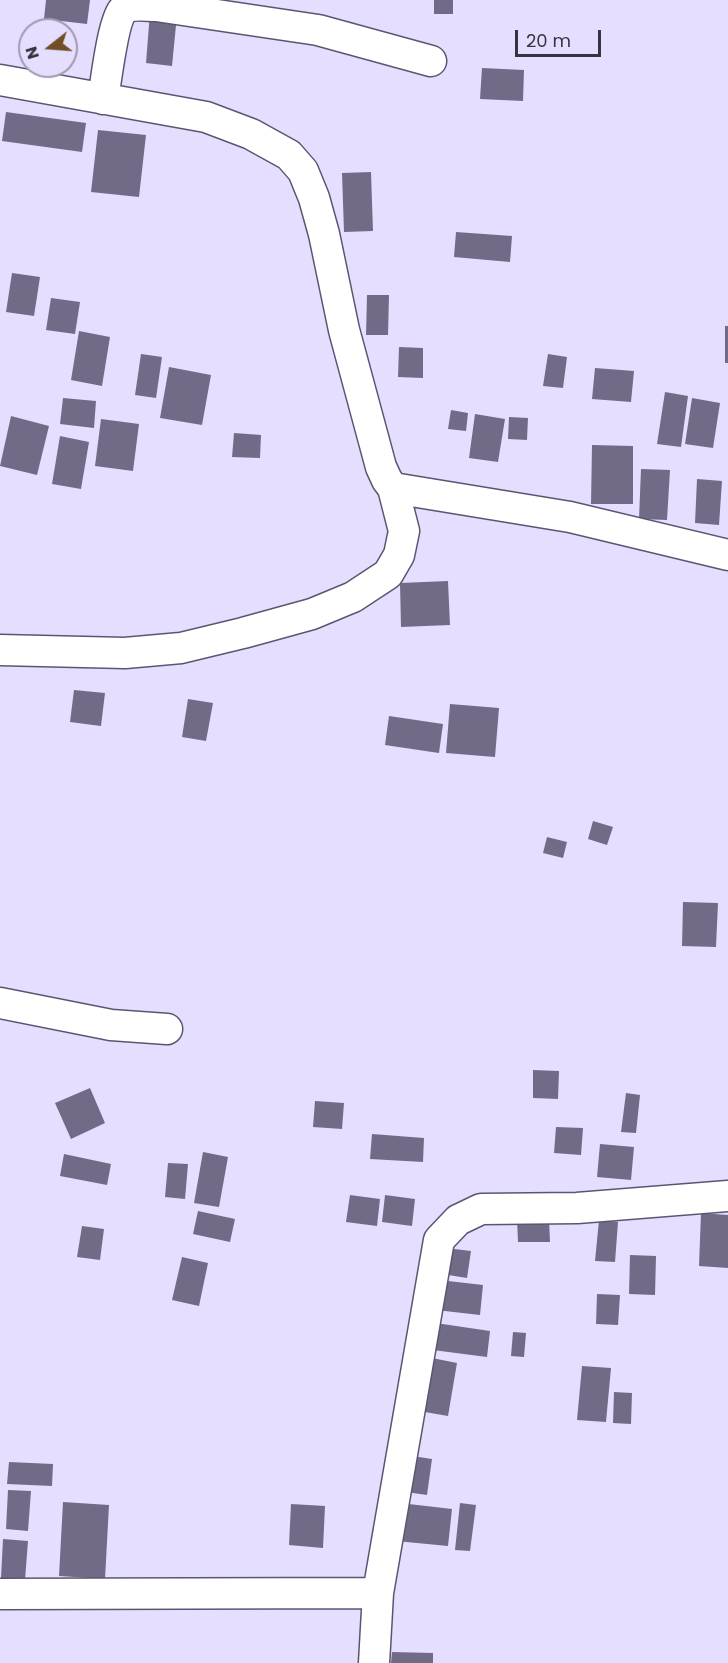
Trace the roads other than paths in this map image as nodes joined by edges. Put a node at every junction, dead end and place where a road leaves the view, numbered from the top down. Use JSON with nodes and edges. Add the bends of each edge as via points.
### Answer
{"nodes":[{"id":1,"x":431,"y":61,"type":"dead end"},
{"id":2,"x":0,"y":80,"type":"edge"},
{"id":3,"x":103,"y":99,"type":"junction"},
{"id":4,"x":393,"y":488,"type":"junction"},
{"id":5,"x":728,"y":555,"type":"edge"},
{"id":6,"x":0,"y":650,"type":"edge"},
{"id":7,"x":0,"y":1003,"type":"edge"},
{"id":8,"x":167,"y":1029,"type":"dead end"},
{"id":9,"x":728,"y":1196,"type":"edge"},
{"id":10,"x":378,"y":1593,"type":"junction"},
{"id":11,"x":0,"y":1594,"type":"edge"},
{"id":12,"x":374,"y":1663,"type":"edge"}],
"edges":[{"from":1,"to":3,"type":"street","via":[[318,30],[134,5],[124,10],[117,21]]},
{"from":2,"to":3,"type":"street"},
{"from":3,"to":4,"type":"street","via":[[206,117],[251,134],[290,155],[303,171],[324,234],[344,330],[381,467]]},
{"from":4,"to":5,"type":"street","via":[[570,517]]},
{"from":4,"to":6,"type":"street","via":[[404,531],[399,555],[388,574],[353,597],[312,614],[182,648],[125,653]]},
{"from":7,"to":8,"type":"street","via":[[111,1025]]},
{"from":9,"to":10,"type":"street","via":[[577,1208],[481,1209],[458,1220],[439,1240]]},
{"from":10,"to":11,"type":"street"},
{"from":10,"to":12,"type":"street"}]}
